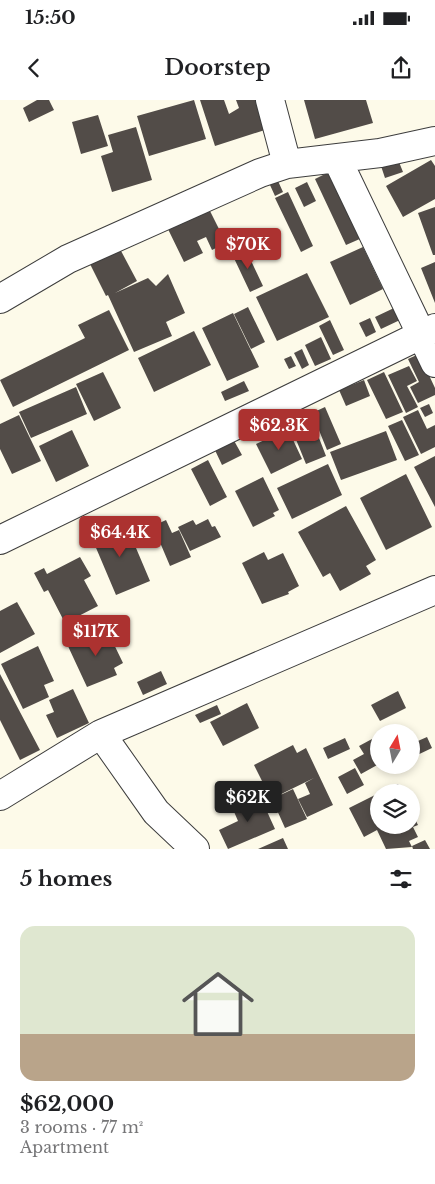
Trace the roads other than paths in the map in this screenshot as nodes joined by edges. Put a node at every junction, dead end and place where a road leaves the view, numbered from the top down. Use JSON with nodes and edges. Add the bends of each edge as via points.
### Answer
{"nodes":[{"id":1,"x":270,"y":100,"type":"edge"},
{"id":2,"x":435,"y":141,"type":"edge"},
{"id":3,"x":337,"y":159,"type":"junction"},
{"id":4,"x":286,"y":164,"type":"junction"},
{"id":5,"x":0,"y":299,"type":"edge"},
{"id":6,"x":428,"y":331,"type":"edge"},
{"id":7,"x":435,"y":363,"type":"edge"},
{"id":8,"x":0,"y":540,"type":"edge"},
{"id":9,"x":435,"y":590,"type":"edge"},
{"id":10,"x":101,"y":734,"type":"junction"},
{"id":11,"x":0,"y":796,"type":"edge"},
{"id":12,"x":195,"y":849,"type":"edge"}],
"edges":[{"from":1,"to":4,"type":"street"},
{"from":2,"to":3,"type":"street"},
{"from":3,"to":4,"type":"street"},
{"from":3,"to":6,"type":"street"},
{"from":4,"to":5,"type":"street","via":[[68,259]]},
{"from":6,"to":7,"type":"street"},
{"from":6,"to":8,"type":"street"},
{"from":9,"to":10,"type":"street"},
{"from":10,"to":11,"type":"street"},
{"from":10,"to":12,"type":"street","via":[[156,812]]}]}
